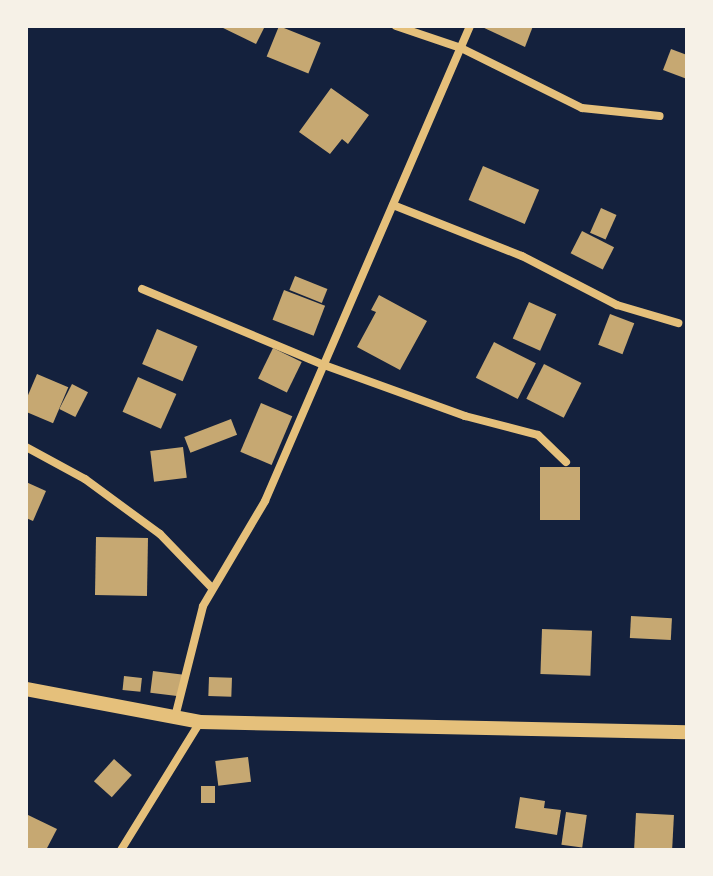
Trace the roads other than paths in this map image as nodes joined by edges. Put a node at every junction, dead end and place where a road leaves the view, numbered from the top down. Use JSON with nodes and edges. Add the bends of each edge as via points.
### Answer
{"nodes":[{"id":1,"x":396,"y":26,"type":"edge"},
{"id":2,"x":470,"y":26,"type":"edge"},
{"id":3,"x":461,"y":48,"type":"junction"},
{"id":4,"x":660,"y":116,"type":"dead end"},
{"id":5,"x":393,"y":205,"type":"junction"},
{"id":6,"x":142,"y":289,"type":"dead end"},
{"id":7,"x":678,"y":323,"type":"dead end"},
{"id":8,"x":324,"y":365,"type":"junction"},
{"id":9,"x":26,"y":447,"type":"edge"},
{"id":10,"x":566,"y":462,"type":"dead end"},
{"id":11,"x":212,"y":588,"type":"junction"},
{"id":12,"x":26,"y":689,"type":"edge"},
{"id":13,"x":175,"y":717,"type":"junction"},
{"id":14,"x":200,"y":722,"type":"junction"},
{"id":15,"x":687,"y":732,"type":"edge"},
{"id":16,"x":121,"y":850,"type":"edge"}],
"edges":[{"from":1,"to":3,"type":"street"},
{"from":2,"to":3,"type":"street"},
{"from":3,"to":4,"type":"street","via":[[582,108]]},
{"from":3,"to":5,"type":"street"},
{"from":5,"to":7,"type":"street","via":[[522,256],[617,305]]},
{"from":5,"to":8,"type":"street"},
{"from":6,"to":8,"type":"street"},
{"from":8,"to":10,"type":"street","via":[[465,416],[538,435]]},
{"from":8,"to":11,"type":"street","via":[[265,501]]},
{"from":9,"to":11,"type":"street","via":[[85,479],[160,534]]},
{"from":11,"to":13,"type":"street","via":[[197,623]]},
{"from":12,"to":13,"type":"street"},
{"from":13,"to":14,"type":"street"},
{"from":14,"to":15,"type":"street"},
{"from":14,"to":16,"type":"street"}]}
